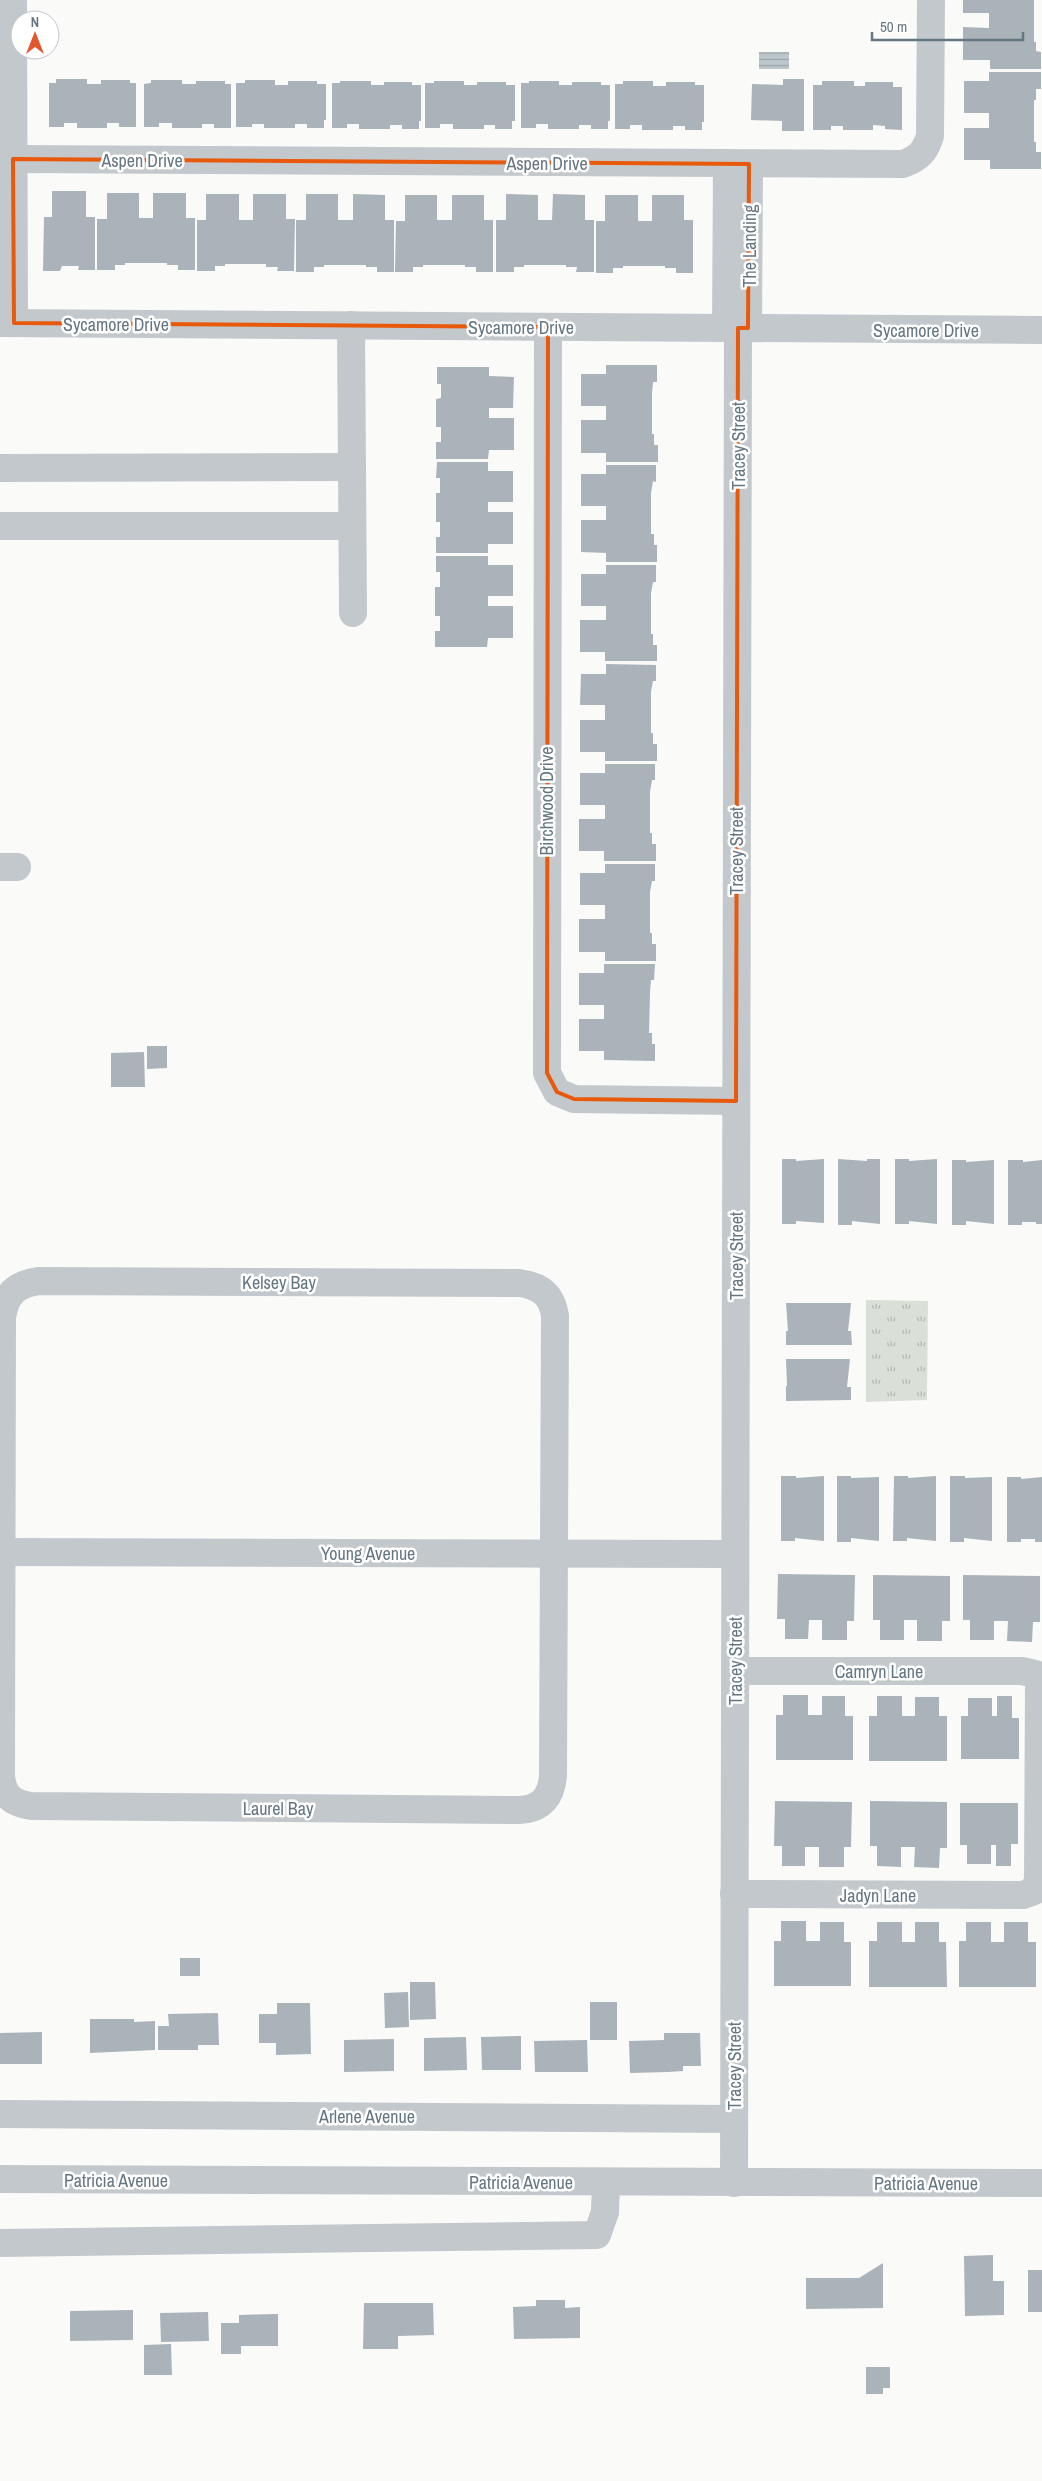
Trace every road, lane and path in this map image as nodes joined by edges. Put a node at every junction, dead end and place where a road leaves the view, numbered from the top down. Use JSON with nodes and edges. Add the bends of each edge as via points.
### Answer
{"nodes":[{"id":1,"x":13,"y":0,"type":"edge"},
{"id":2,"x":931,"y":0,"type":"edge"},
{"id":3,"x":13,"y":159,"type":"junction"},
{"id":4,"x":738,"y":164,"type":"junction"},
{"id":5,"x":7,"y":323,"type":"edge"},
{"id":6,"x":350,"y":325,"type":"junction"},
{"id":7,"x":548,"y":327,"type":"junction"},
{"id":8,"x":737,"y":328,"type":"junction"},
{"id":9,"x":1042,"y":330,"type":"edge"},
{"id":10,"x":352,"y":467,"type":"junction"},
{"id":11,"x":0,"y":468,"type":"edge"},
{"id":12,"x":0,"y":526,"type":"edge"},
{"id":13,"x":352,"y":526,"type":"junction"},
{"id":14,"x":353,"y":613,"type":"dead end"},
{"id":15,"x":736,"y":1101,"type":"junction"},
{"id":16,"x":0,"y":1552,"type":"edge"},
{"id":17,"x":555,"y":1554,"type":"junction"},
{"id":18,"x":735,"y":1554,"type":"junction"},
{"id":19,"x":735,"y":1671,"type":"junction"},
{"id":20,"x":734,"y":1894,"type":"junction"},
{"id":21,"x":1022,"y":1895,"type":"joint"},
{"id":22,"x":0,"y":2114,"type":"edge"},
{"id":23,"x":733,"y":2119,"type":"junction"},
{"id":24,"x":0,"y":2179,"type":"edge"},
{"id":25,"x":606,"y":2182,"type":"junction"},
{"id":26,"x":734,"y":2183,"type":"junction"},
{"id":27,"x":1042,"y":2183,"type":"edge"},
{"id":28,"x":0,"y":2243,"type":"edge"}],
"edges":[{"from":1,"to":3,"type":"street"},
{"from":2,"to":4,"type":"street","name":"Aspen Drive","via":[[930,136],[917,159],[903,164]]},
{"from":3,"to":4,"type":"street","name":"Aspen Drive"},
{"from":3,"to":5,"type":"street"},
{"from":4,"to":8,"type":"street","name":"The Landing"},
{"from":5,"to":6,"type":"street","name":"Sycamore Drive"},
{"from":6,"to":7,"type":"street","name":"Sycamore Drive"},
{"from":6,"to":10,"type":"street"},
{"from":7,"to":8,"type":"street","name":"Sycamore Drive"},
{"from":7,"to":15,"type":"street","name":"Birchwood Drive","via":[[547,1074],[557,1092],[574,1099]]},
{"from":8,"to":9,"type":"street","name":"Sycamore Drive"},
{"from":8,"to":15,"type":"street","name":"Tracey Street"},
{"from":10,"to":11,"type":"street"},
{"from":10,"to":13,"type":"street"},
{"from":12,"to":13,"type":"street"},
{"from":13,"to":14,"type":"street"},
{"from":15,"to":18,"type":"street","name":"Tracey Street"},
{"from":16,"to":17,"type":"street","name":"Young Avenue"},
{"from":16,"to":17,"type":"street","name":"Laurel Bay","via":[[0,1776],[4,1792],[15,1802],[31,1806],[509,1810],[538,1807],[548,1796],[553,1781]]},
{"from":16,"to":17,"type":"street","name":"Kelsey Bay","via":[[3,1309],[12,1291],[20,1285],[39,1281],[519,1283],[538,1288],[550,1298],[554,1316]]},
{"from":17,"to":18,"type":"street","name":"Young Avenue"},
{"from":18,"to":19,"type":"street","name":"Tracey Street"},
{"from":19,"to":20,"type":"street","name":"Tracey Street"},
{"from":19,"to":21,"type":"street","name":"Camryn Lane","via":[[1022,1671],[1035,1674],[1040,1684],[1038,1880],[1034,1891]]},
{"from":20,"to":21,"type":"street","name":"Jadyn Lane"},
{"from":20,"to":23,"type":"street","name":"Tracey Street"},
{"from":22,"to":23,"type":"street","name":"Arlene Avenue"},
{"from":23,"to":26,"type":"street","name":"Tracey Street"},
{"from":24,"to":25,"type":"street","name":"Patricia Avenue"},
{"from":25,"to":26,"type":"street","name":"Patricia Avenue"},
{"from":25,"to":28,"type":"street","via":[[605,2212],[597,2235]]},
{"from":26,"to":27,"type":"street","name":"Patricia Avenue"}]}
